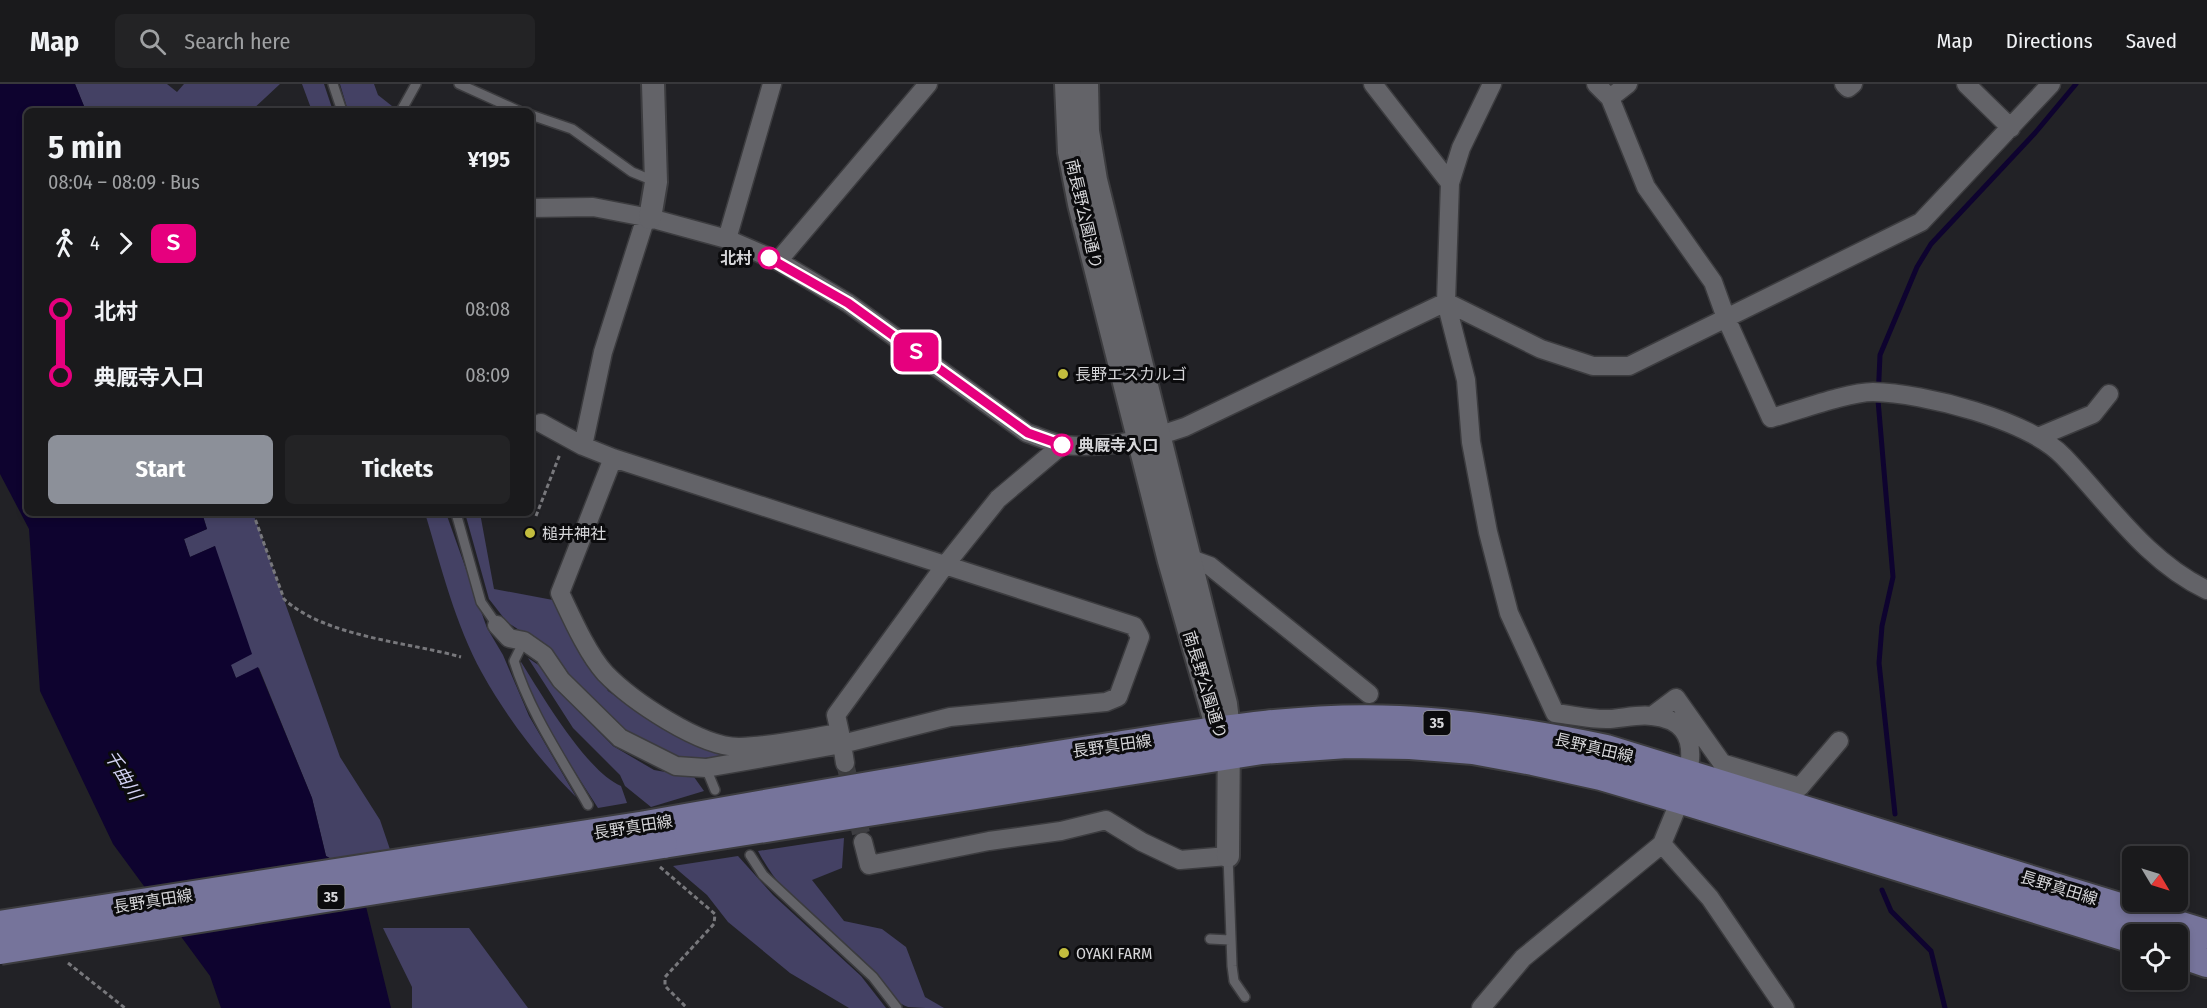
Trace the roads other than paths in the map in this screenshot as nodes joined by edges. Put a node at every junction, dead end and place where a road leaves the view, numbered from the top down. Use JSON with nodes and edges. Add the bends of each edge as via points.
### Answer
{"nodes":[{"id":1,"x":333,"y":84,"type":"edge"},
{"id":2,"x":416,"y":84,"type":"edge"},
{"id":3,"x":459,"y":84,"type":"edge"},
{"id":4,"x":653,"y":84,"type":"edge"},
{"id":5,"x":772,"y":84,"type":"edge"},
{"id":6,"x":928,"y":84,"type":"edge"},
{"id":7,"x":1066,"y":84,"type":"edge"},
{"id":8,"x":1087,"y":84,"type":"edge"},
{"id":9,"x":1373,"y":84,"type":"edge"},
{"id":10,"x":1492,"y":84,"type":"edge"},
{"id":11,"x":1596,"y":84,"type":"edge"},
{"id":12,"x":1628,"y":84,"type":"edge"},
{"id":13,"x":1844,"y":84,"type":"edge"},
{"id":14,"x":1853,"y":84,"type":"edge"},
{"id":15,"x":1966,"y":84,"type":"edge"},
{"id":16,"x":2051,"y":84,"type":"edge"},
{"id":17,"x":1610,"y":98,"type":"junction"},
{"id":18,"x":341,"y":108,"type":"edge"},
{"id":19,"x":403,"y":108,"type":"edge"},
{"id":20,"x":512,"y":108,"type":"edge"},
{"id":21,"x":534,"y":116,"type":"edge"},
{"id":22,"x":2011,"y":128,"type":"junction"},
{"id":23,"x":656,"y":182,"type":"junction"},
{"id":24,"x":1450,"y":183,"type":"junction"},
{"id":25,"x":534,"y":208,"type":"edge"},
{"id":26,"x":648,"y":217,"type":"junction"},
{"id":27,"x":727,"y":239,"type":"junction"},
{"id":28,"x":778,"y":261,"type":"junction"},
{"id":29,"x":1446,"y":302,"type":"junction"},
{"id":30,"x":1726,"y":318,"type":"junction"},
{"id":31,"x":2109,"y":394,"type":"dead end"},
{"id":32,"x":536,"y":420,"type":"edge"},
{"id":33,"x":1150,"y":437,"type":"junction"},
{"id":34,"x":2038,"y":437,"type":"junction"},
{"id":35,"x":575,"y":442,"type":"junction"},
{"id":36,"x":1062,"y":445,"type":"junction"},
{"id":37,"x":613,"y":458,"type":"junction"},
{"id":38,"x":457,"y":516,"type":"edge"},
{"id":39,"x":1191,"y":559,"type":"junction"},
{"id":40,"x":946,"y":564,"type":"junction"},
{"id":41,"x":2207,"y":590,"type":"edge"},
{"id":42,"x":497,"y":625,"type":"joint"},
{"id":43,"x":524,"y":641,"type":"junction"},
{"id":44,"x":1369,"y":694,"type":"dead end"},
{"id":45,"x":1690,"y":729,"type":"junction"},
{"id":46,"x":1224,"y":738,"type":"junction"},
{"id":47,"x":841,"y":739,"type":"junction"},
{"id":48,"x":1839,"y":741,"type":"dead end"},
{"id":49,"x":845,"y":763,"type":"tunnel mouth"},
{"id":50,"x":706,"y":768,"type":"junction"},
{"id":51,"x":1719,"y":772,"type":"junction"},
{"id":52,"x":1684,"y":786,"type":"junction"},
{"id":53,"x":715,"y":790,"type":"dead end"},
{"id":54,"x":1797,"y":796,"type":"junction"},
{"id":55,"x":588,"y":805,"type":"dead end"},
{"id":56,"x":863,"y":842,"type":"tunnel mouth"},
{"id":57,"x":653,"y":843,"type":"junction"},
{"id":58,"x":1662,"y":844,"type":"junction"},
{"id":59,"x":750,"y":855,"type":"dead end"},
{"id":60,"x":1228,"y":856,"type":"junction"},
{"id":61,"x":0,"y":925,"type":"edge"},
{"id":62,"x":2207,"y":934,"type":"edge"},
{"id":63,"x":2122,"y":935,"type":"edge"},
{"id":64,"x":1210,"y":939,"type":"dead end"},
{"id":65,"x":1230,"y":940,"type":"junction"},
{"id":66,"x":0,"y":950,"type":"edge"},
{"id":67,"x":2188,"y":956,"type":"edge"},
{"id":68,"x":2207,"y":963,"type":"edge"},
{"id":69,"x":1245,"y":997,"type":"dead end"},
{"id":70,"x":897,"y":1008,"type":"edge"},
{"id":71,"x":1481,"y":1008,"type":"edge"},
{"id":72,"x":1785,"y":1008,"type":"edge"}],
"edges":[{"from":1,"to":18,"type":"lane"},
{"from":2,"to":19,"type":"lane"},
{"from":3,"to":20,"type":"lane"},
{"from":4,"to":23,"type":"street"},
{"from":5,"to":27,"type":"street"},
{"from":6,"to":28,"type":"street"},
{"from":7,"to":33,"type":"street","name":"南長野公園通り","via":[[1069,152],[1079,204]]},
{"from":8,"to":33,"type":"street","name":"南長野公園通り","via":[[1088,131],[1096,180]]},
{"from":9,"to":24,"type":"street"},
{"from":10,"to":24,"type":"street","via":[[1461,148]]},
{"from":11,"to":17,"type":"street"},
{"from":12,"to":17,"type":"street"},
{"from":13,"to":14,"type":"street","via":[[1848,88]]},
{"from":15,"to":22,"type":"street"},
{"from":16,"to":22,"type":"street"},
{"from":17,"to":30,"type":"street","via":[[1646,187],[1713,282]]},
{"from":21,"to":23,"type":"lane","via":[[572,129],[632,172]]},
{"from":22,"to":30,"type":"street","via":[[1921,222]]},
{"from":23,"to":26,"type":"street"},
{"from":24,"to":29,"type":"street"},
{"from":25,"to":26,"type":"street","via":[[593,207]]},
{"from":26,"to":27,"type":"street"},
{"from":26,"to":35,"type":"street"},
{"from":27,"to":28,"type":"street"},
{"from":28,"to":36,"type":"street","via":[[848,303],[1028,433]]},
{"from":29,"to":30,"type":"street","via":[[1541,349],[1593,366],[1629,366]]},
{"from":29,"to":33,"type":"street","via":[[1185,427]]},
{"from":29,"to":45,"type":"street","via":[[1466,380],[1471,442],[1488,532],[1509,613],[1555,713],[1608,719],[1652,716]]},
{"from":30,"to":34,"type":"street","via":[[1771,418],[1878,393],[1946,402]]},
{"from":31,"to":34,"type":"street","via":[[2093,414]]},
{"from":32,"to":35,"type":"street"},
{"from":33,"to":36,"type":"street"},
{"from":33,"to":39,"type":"street","name":"南長野公園通り"},
{"from":33,"to":46,"type":"street","name":"南長野公園通り"},
{"from":34,"to":41,"type":"street","via":[[2062,455],[2130,531],[2184,579]]},
{"from":35,"to":37,"type":"street"},
{"from":36,"to":40,"type":"street","via":[[998,499]]},
{"from":37,"to":40,"type":"street"},
{"from":37,"to":47,"type":"street","via":[[560,593],[604,671],[663,718],[707,740],[738,747]]},
{"from":38,"to":42,"type":"lane","via":[[481,602]]},
{"from":39,"to":44,"type":"street","via":[[1210,566]]},
{"from":39,"to":46,"type":"street","name":"南長野公園通り","via":[[1226,704]]},
{"from":40,"to":47,"type":"street","via":[[836,715]]},
{"from":40,"to":47,"type":"street","via":[[1134,626],[1140,637],[1118,697],[1106,702],[950,717]]},
{"from":42,"to":43,"type":"street","via":[[509,638]]},
{"from":43,"to":50,"type":"street","via":[[544,656],[561,680],[620,738],[676,766]]},
{"from":43,"to":55,"type":"lane","via":[[514,661],[519,677],[536,715]]},
{"from":45,"to":51,"type":"street"},
{"from":45,"to":52,"type":"street","via":[[1692,749]]},
{"from":46,"to":52,"type":"main road","name":"長野真田線","number":"35","via":[[1473,750],[1601,776]]},
{"from":46,"to":57,"type":"main road","name":"長野真田線","number":"35"},
{"from":46,"to":60,"type":"street"},
{"from":47,"to":49,"type":"street"},
{"from":47,"to":50,"type":"street"},
{"from":48,"to":54,"type":"street"},
{"from":50,"to":53,"type":"lane"},
{"from":51,"to":52,"type":"main road","name":"長野真田線","number":"35"},
{"from":51,"to":54,"type":"main road","name":"長野真田線","number":"35"},
{"from":52,"to":58,"type":"street"},
{"from":52,"to":63,"type":"main road","name":"長野真田線","number":"35"},
{"from":54,"to":62,"type":"main road","name":"長野真田線","number":"35"},
{"from":56,"to":60,"type":"street","via":[[868,865],[1106,820],[1180,860]]},
{"from":57,"to":61,"type":"main road","name":"長野真田線","number":"35","bridge":true},
{"from":57,"to":66,"type":"main road","name":"長野真田線","number":"35","bridge":true},
{"from":58,"to":71,"type":"street","via":[[1523,958]]},
{"from":58,"to":72,"type":"street","via":[[1710,898]]},
{"from":59,"to":70,"type":"lane","via":[[763,875],[873,977]]},
{"from":60,"to":65,"type":"lane"},
{"from":64,"to":65,"type":"lane"},
{"from":65,"to":69,"type":"lane","via":[[1234,981]]},
{"from":67,"to":68,"type":"main road"}]}
